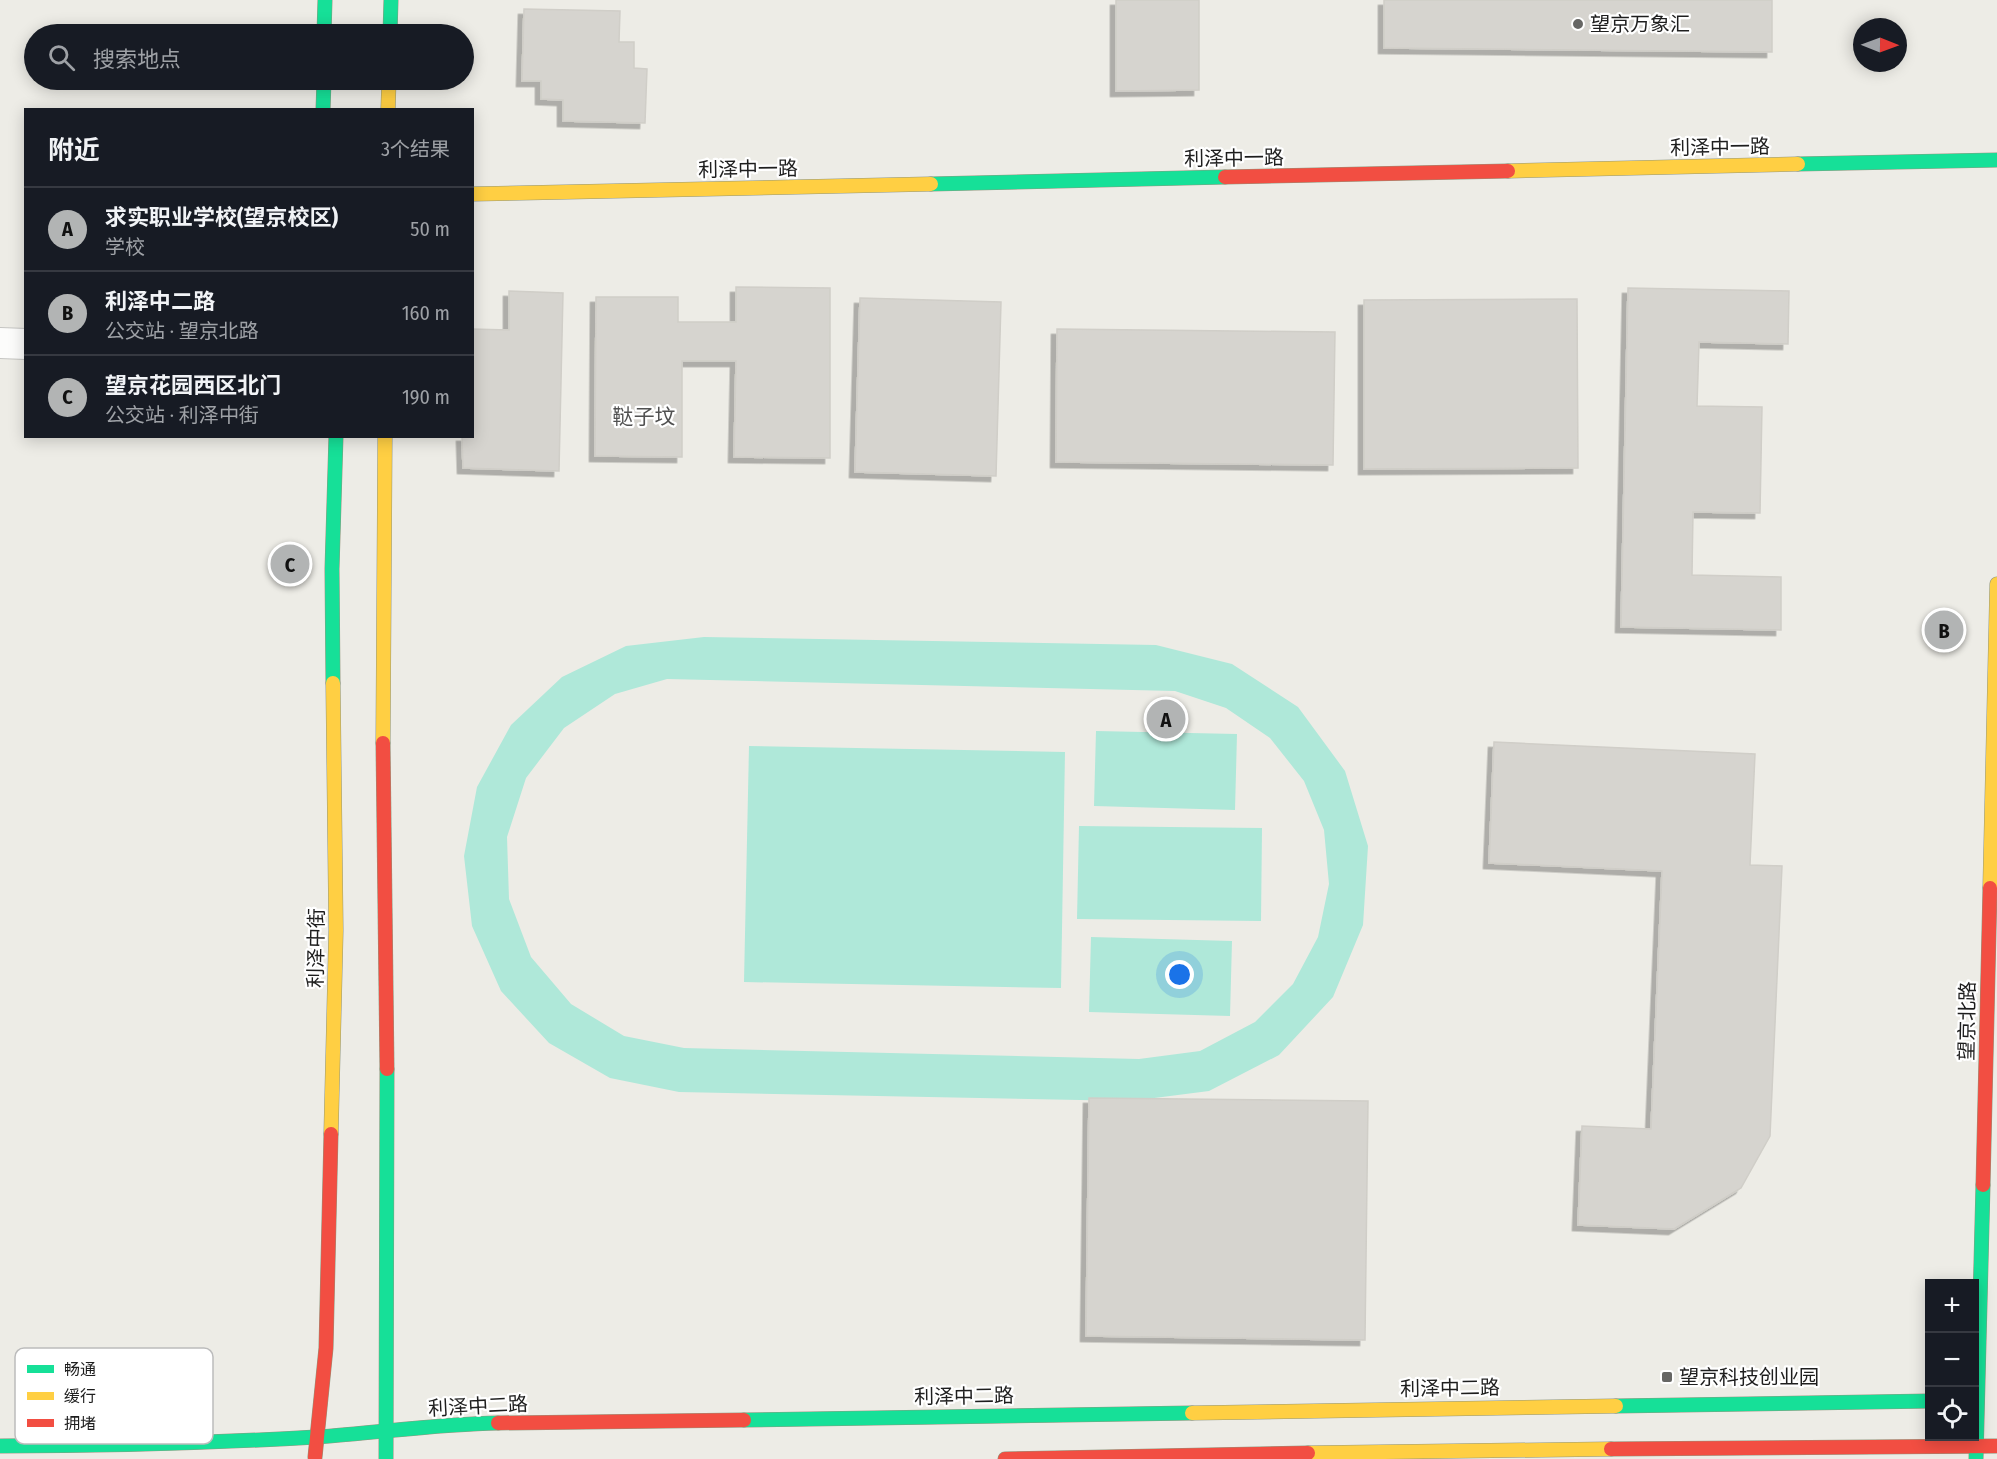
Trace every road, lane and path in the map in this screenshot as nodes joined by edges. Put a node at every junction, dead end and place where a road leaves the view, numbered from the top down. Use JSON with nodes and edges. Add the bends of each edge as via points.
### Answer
{"nodes":[{"id":1,"x":324,"y":0,"type":"edge"},
{"id":2,"x":391,"y":0,"type":"edge"},
{"id":3,"x":324,"y":24,"type":"edge"},
{"id":4,"x":390,"y":24,"type":"edge"},
{"id":5,"x":324,"y":90,"type":"edge"},
{"id":6,"x":389,"y":90,"type":"edge"},
{"id":7,"x":323,"y":108,"type":"edge"},
{"id":8,"x":388,"y":108,"type":"edge"},
{"id":9,"x":1997,"y":160,"type":"edge"},
{"id":10,"x":474,"y":194,"type":"edge"},
{"id":11,"x":0,"y":343,"type":"edge"},
{"id":12,"x":24,"y":344,"type":"edge"},
{"id":13,"x":336,"y":438,"type":"edge"},
{"id":14,"x":386,"y":438,"type":"edge"},
{"id":15,"x":1997,"y":584,"type":"edge"},
{"id":16,"x":1925,"y":1401,"type":"edge"},
{"id":17,"x":1980,"y":1401,"type":"edge"},
{"id":18,"x":386,"y":1431,"type":"junction"},
{"id":19,"x":317,"y":1437,"type":"junction"},
{"id":20,"x":213,"y":1441,"type":"edge"},
{"id":21,"x":154,"y":1444,"type":"edge"},
{"id":22,"x":0,"y":1446,"type":"edge"},
{"id":23,"x":1997,"y":1446,"type":"edge"},
{"id":24,"x":1977,"y":1453,"type":"edge"},
{"id":25,"x":315,"y":1459,"type":"edge"},
{"id":26,"x":386,"y":1459,"type":"edge"},
{"id":27,"x":1005,"y":1459,"type":"edge"}],
"edges":[{"from":1,"to":3,"type":"street"},
{"from":2,"to":4,"type":"street"},
{"from":5,"to":7,"type":"street"},
{"from":6,"to":8,"type":"street"},
{"from":9,"to":10,"type":"street","name":"利泽中一路"},
{"from":11,"to":12,"type":"street"},
{"from":13,"to":19,"type":"street","name":"利泽中街","via":[[332,581],[336,930],[326,1348]]},
{"from":14,"to":18,"type":"street"},
{"from":15,"to":17,"type":"street","name":"望京北路"},
{"from":16,"to":18,"type":"street","name":"利泽中二路","via":[[465,1424]]},
{"from":17,"to":24,"type":"street","name":"望京北路"},
{"from":18,"to":19,"type":"street","name":"利泽中二路"},
{"from":18,"to":26,"type":"street"},
{"from":19,"to":20,"type":"street","name":"利泽中二路"},
{"from":19,"to":25,"type":"street","name":"利泽中街"},
{"from":21,"to":22,"type":"street","name":"利泽中二路"},
{"from":23,"to":24,"type":"street"},
{"from":24,"to":27,"type":"street","via":[[1855,1446]]}]}
